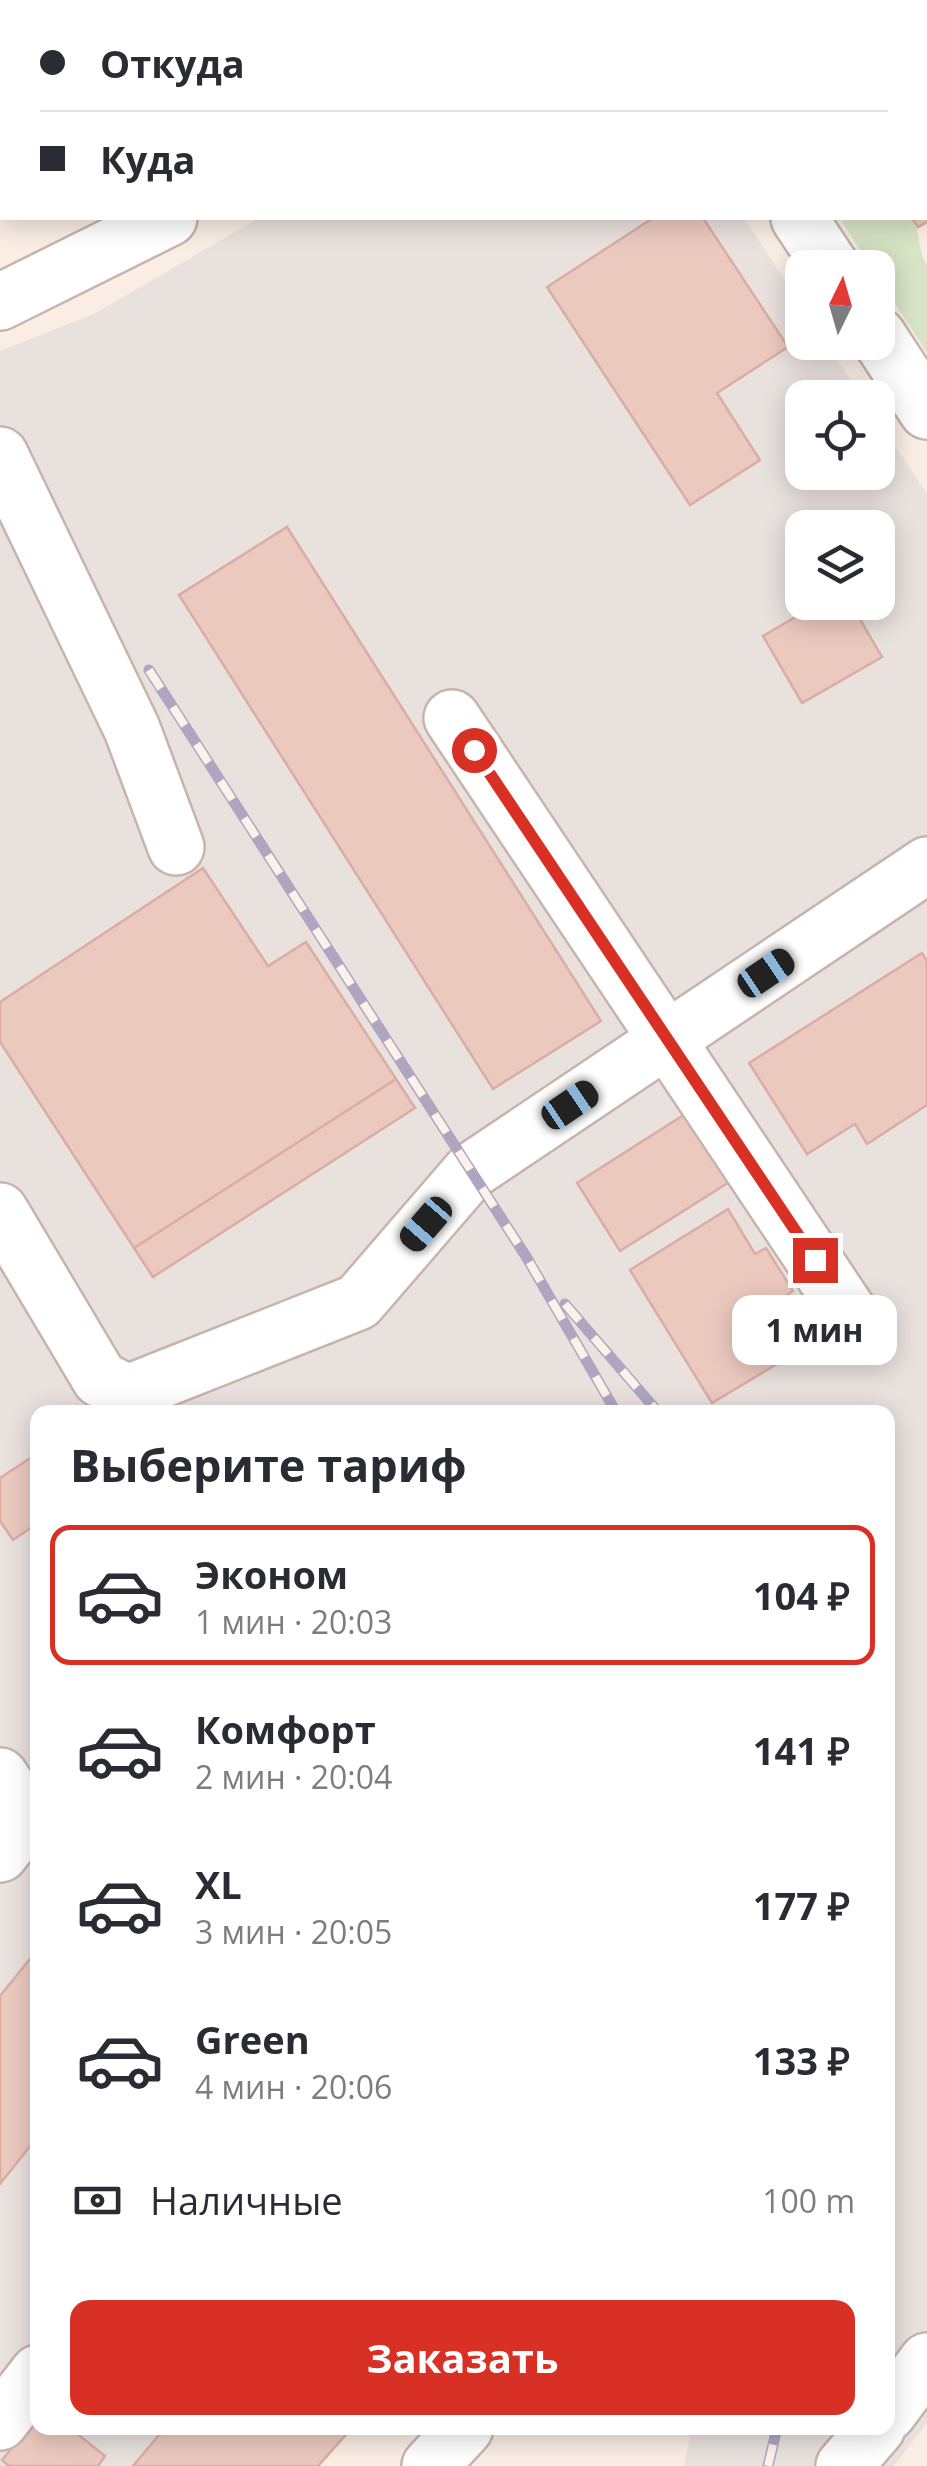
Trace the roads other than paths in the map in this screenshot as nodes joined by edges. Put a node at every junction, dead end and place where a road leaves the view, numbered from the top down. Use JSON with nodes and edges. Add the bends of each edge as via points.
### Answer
{"nodes":[{"id":1,"x":165,"y":220,"type":"edge"},
{"id":2,"x":800,"y":220,"type":"edge"},
{"id":3,"x":820,"y":250,"type":"edge"},
{"id":4,"x":0,"y":302,"type":"edge"},
{"id":5,"x":900,"y":349,"type":"edge"},
{"id":6,"x":927,"y":411,"type":"edge"},
{"id":7,"x":0,"y":455,"type":"edge"},
{"id":8,"x":452,"y":718,"type":"dead end"},
{"id":9,"x":176,"y":847,"type":"dead end"},
{"id":10,"x":927,"y":864,"type":"edge"},
{"id":11,"x":669,"y":1038,"type":"junction"},
{"id":12,"x":0,"y":1211,"type":"edge"},
{"id":13,"x":856,"y":1323,"type":"dead end"},
{"id":14,"x":0,"y":1776,"type":"edge"},
{"id":15,"x":0,"y":1854,"type":"edge"},
{"id":16,"x":927,"y":2361,"type":"edge"},
{"id":17,"x":30,"y":2383,"type":"edge"},
{"id":18,"x":895,"y":2404,"type":"edge"},
{"id":19,"x":0,"y":2422,"type":"edge"},
{"id":20,"x":459,"y":2435,"type":"edge"},
{"id":21,"x":871,"y":2435,"type":"edge"},
{"id":22,"x":430,"y":2466,"type":"edge"},
{"id":23,"x":844,"y":2466,"type":"edge"}],
"edges":[{"from":1,"to":4,"type":"street"},
{"from":2,"to":3,"type":"street"},
{"from":5,"to":6,"type":"street"},
{"from":7,"to":9,"type":"street","via":[[132,729]]},
{"from":8,"to":11,"type":"street"},
{"from":10,"to":11,"type":"street"},
{"from":11,"to":12,"type":"street","via":[[471,1171],[358,1302],[128,1393],[100,1379]]},
{"from":11,"to":13,"type":"street"},
{"from":14,"to":15,"type":"street","via":[[28,1818]]},
{"from":16,"to":18,"type":"street"},
{"from":17,"to":19,"type":"street"},
{"from":20,"to":22,"type":"street"},
{"from":21,"to":23,"type":"street"}]}
